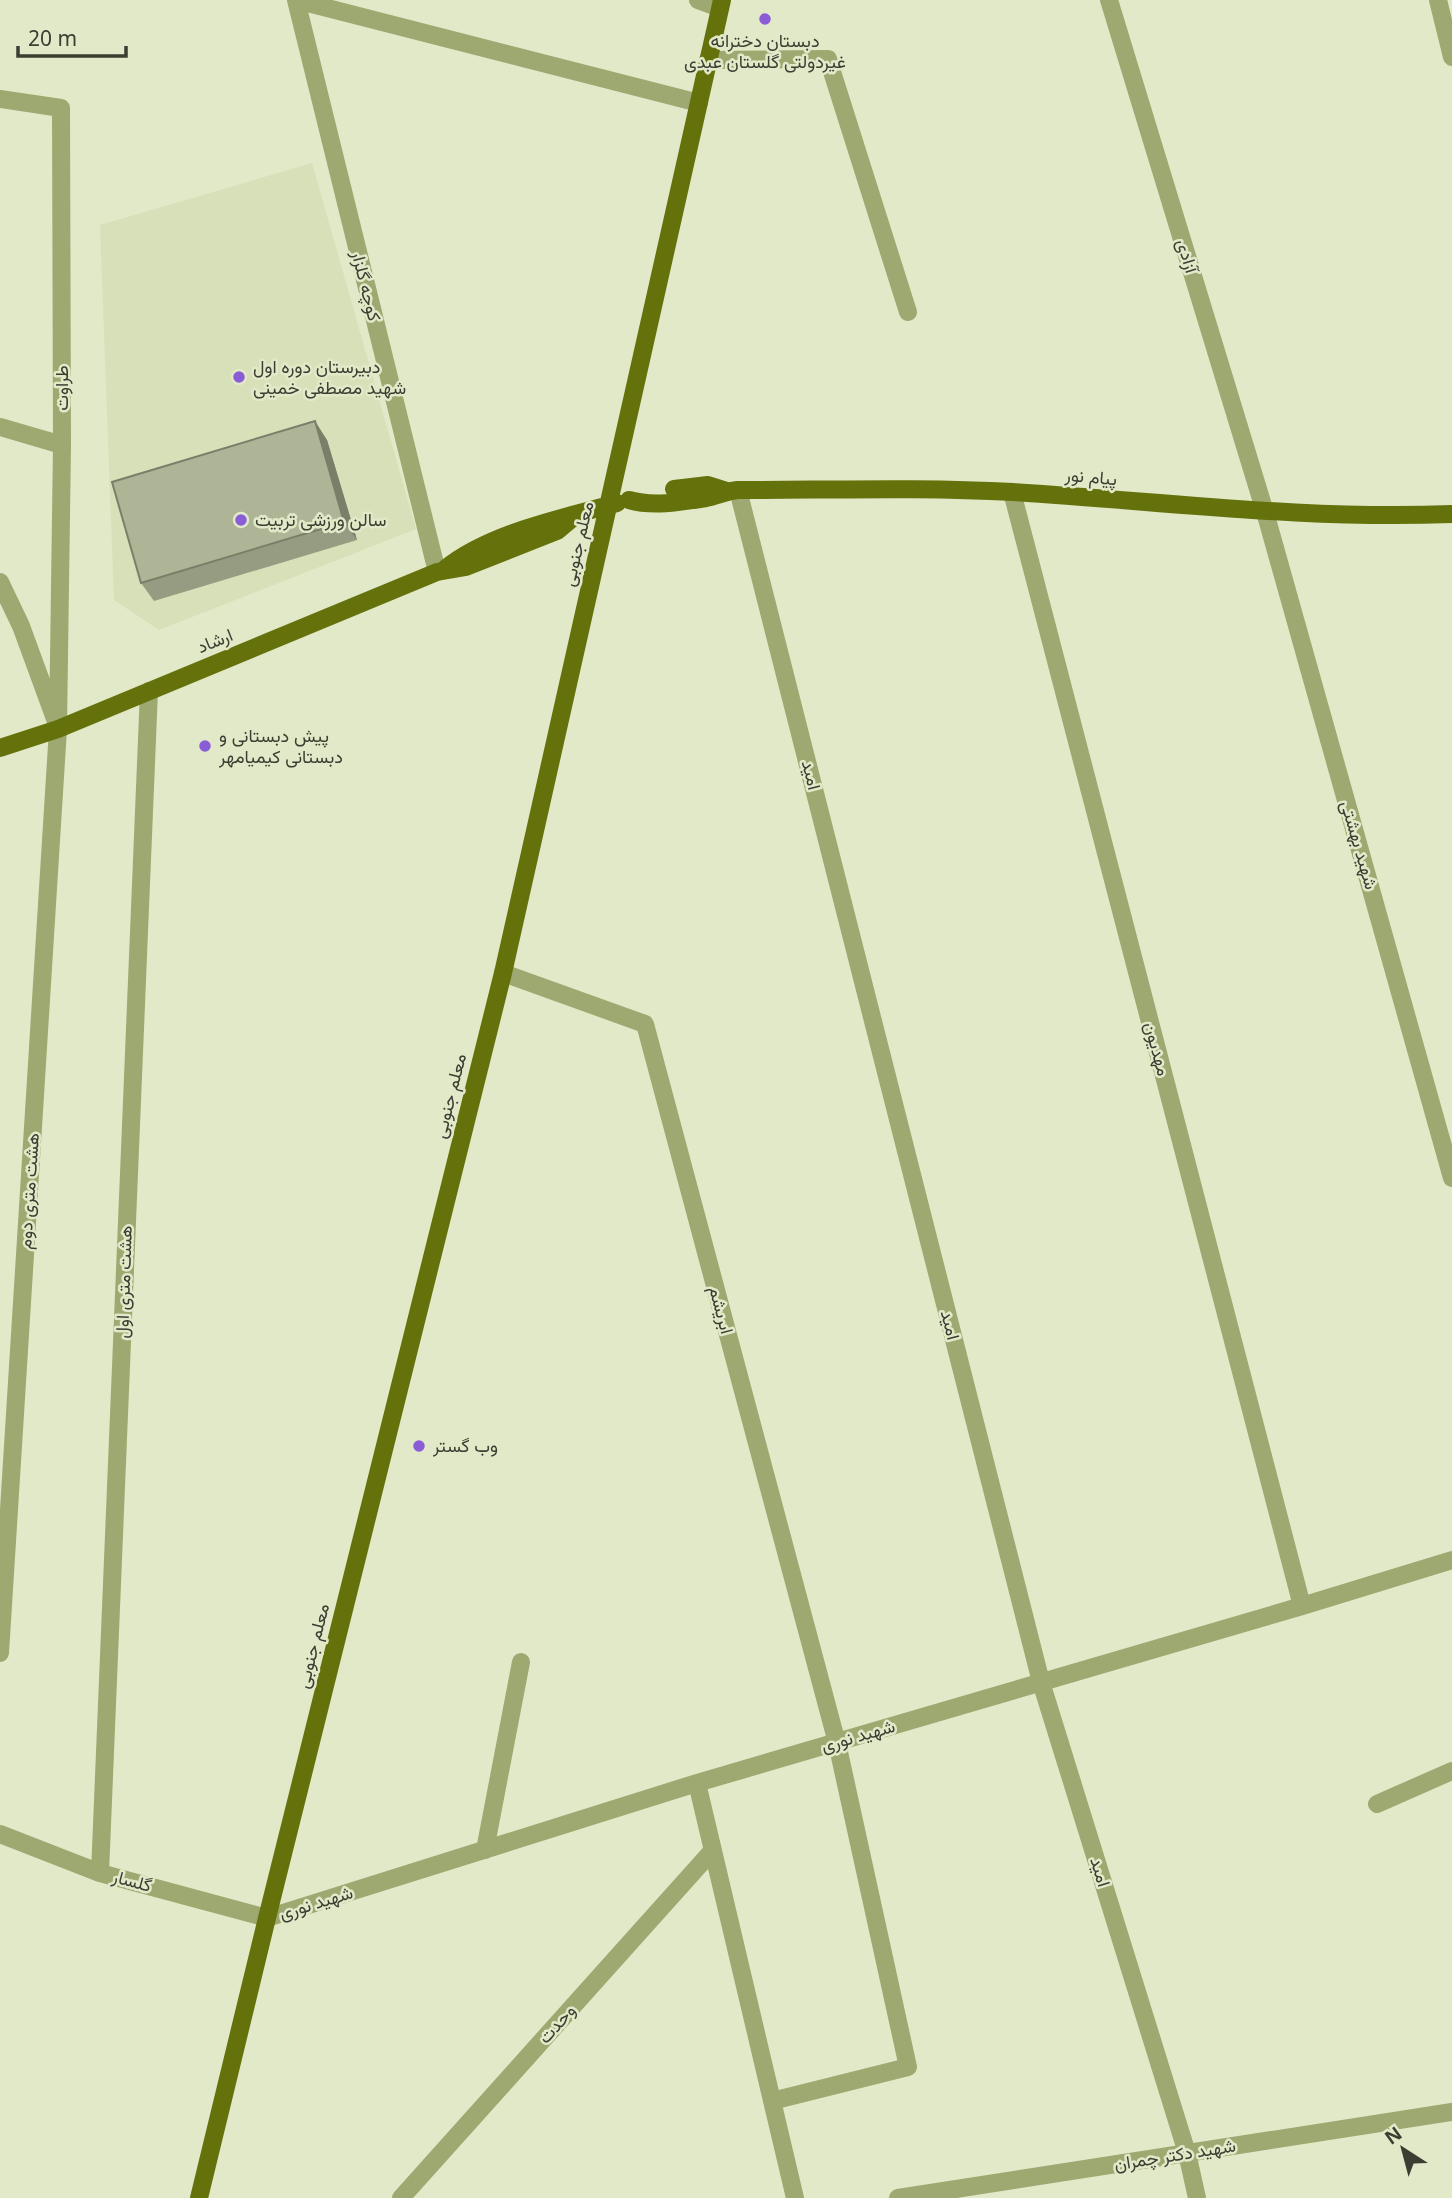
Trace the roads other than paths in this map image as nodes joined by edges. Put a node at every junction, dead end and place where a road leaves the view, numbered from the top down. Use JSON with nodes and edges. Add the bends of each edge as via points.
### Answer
{"nodes":[{"id":1,"x":296,"y":0,"type":"edge"},
{"id":2,"x":698,"y":0,"type":"edge"},
{"id":3,"x":1109,"y":0,"type":"edge"},
{"id":4,"x":1438,"y":0,"type":"edge"},
{"id":5,"x":721,"y":4,"type":"edge"},
{"id":6,"x":1452,"y":57,"type":"edge"},
{"id":7,"x":708,"y":60,"type":"junction"},
{"id":8,"x":0,"y":99,"type":"edge"},
{"id":9,"x":699,"y":103,"type":"junction"},
{"id":10,"x":908,"y":312,"type":"dead end"},
{"id":11,"x":0,"y":427,"type":"edge"},
{"id":12,"x":62,"y":445,"type":"junction"},
{"id":13,"x":733,"y":490,"type":"junction"},
{"id":14,"x":1012,"y":492,"type":"junction"},
{"id":15,"x":608,"y":506,"type":"junction"},
{"id":16,"x":1265,"y":512,"type":"junction"},
{"id":17,"x":1452,"y":514,"type":"edge"},
{"id":18,"x":441,"y":570,"type":"junction"},
{"id":19,"x":0,"y":582,"type":"edge"},
{"id":20,"x":0,"y":617,"type":"edge"},
{"id":21,"x":20,"y":626,"type":"junction"},
{"id":22,"x":149,"y":691,"type":"junction"},
{"id":23,"x":58,"y":729,"type":"junction"},
{"id":24,"x":0,"y":748,"type":"edge"},
{"id":25,"x":503,"y":974,"type":"junction"},
{"id":26,"x":1452,"y":1178,"type":"edge"},
{"id":27,"x":1452,"y":1560,"type":"edge"},
{"id":28,"x":1302,"y":1606,"type":"junction"},
{"id":29,"x":0,"y":1654,"type":"edge"},
{"id":30,"x":522,"y":1662,"type":"dead end"},
{"id":31,"x":1041,"y":1682,"type":"junction"},
{"id":32,"x":836,"y":1742,"type":"junction"},
{"id":33,"x":1452,"y":1771,"type":"edge"},
{"id":34,"x":697,"y":1783,"type":"junction"},
{"id":35,"x":1377,"y":1804,"type":"dead end"},
{"id":36,"x":0,"y":1834,"type":"edge"},
{"id":37,"x":485,"y":1850,"type":"junction"},
{"id":38,"x":713,"y":1850,"type":"junction"},
{"id":39,"x":100,"y":1873,"type":"junction"},
{"id":40,"x":267,"y":1918,"type":"junction"},
{"id":41,"x":772,"y":2101,"type":"junction"},
{"id":42,"x":1452,"y":2112,"type":"edge"},
{"id":43,"x":1187,"y":2153,"type":"junction"},
{"id":44,"x":922,"y":2196,"type":"edge"},
{"id":45,"x":200,"y":2198,"type":"edge"},
{"id":46,"x":401,"y":2198,"type":"edge"},
{"id":47,"x":795,"y":2198,"type":"edge"},
{"id":48,"x":898,"y":2198,"type":"edge"},
{"id":49,"x":1197,"y":2198,"type":"edge"}],
"edges":[{"from":1,"to":9,"type":"street"},
{"from":1,"to":18,"type":"street","name":"کوچه گلزار"},
{"from":2,"to":5,"type":"street"},
{"from":3,"to":16,"type":"street","name":"آزادی"},
{"from":4,"to":6,"type":"street"},
{"from":5,"to":7,"type":"main road","name":"معلم جنوبی"},
{"from":7,"to":9,"type":"main road","name":"معلم جنوبی"},
{"from":7,"to":10,"type":"street","via":[[828,59]]},
{"from":8,"to":12,"type":"street","name":"طراوت","via":[[61,108]]},
{"from":9,"to":15,"type":"main road","name":"معلم جنوبی"},
{"from":11,"to":12,"type":"street"},
{"from":12,"to":23,"type":"street","name":"طراوت"},
{"from":13,"to":14,"type":"main road","name":"پیام نور"},
{"from":13,"to":15,"type":"main road","name":"پیام نور","via":[[708,485],[643,493]]},
{"from":13,"to":31,"type":"street","name":"امید"},
{"from":14,"to":16,"type":"main road","name":"پیام نور"},
{"from":14,"to":28,"type":"street","name":"مهدیون"},
{"from":15,"to":18,"type":"main road","name":"ارشاد","via":[[576,515],[557,531],[466,567]]},
{"from":15,"to":25,"type":"main road","name":"معلم جنوبی"},
{"from":16,"to":17,"type":"main road","name":"پیام نور"},
{"from":16,"to":26,"type":"street","name":"شهید بهشتی"},
{"from":18,"to":22,"type":"main road","name":"ارشاد"},
{"from":19,"to":21,"type":"street"},
{"from":20,"to":21,"type":"street"},
{"from":21,"to":23,"type":"street"},
{"from":22,"to":23,"type":"main road","name":"ارشاد"},
{"from":22,"to":39,"type":"street","name":"هشت متری اول"},
{"from":23,"to":24,"type":"main road","name":"ارشاد"},
{"from":23,"to":29,"type":"street","name":"هشت متری دوم"},
{"from":25,"to":32,"type":"street","name":"ابریشم","via":[[645,1024]]},
{"from":25,"to":40,"type":"main road","name":"معلم جنوبی"},
{"from":27,"to":28,"type":"street","name":"شهید نوری"},
{"from":28,"to":31,"type":"street","name":"شهید نوری"},
{"from":30,"to":37,"type":"street"},
{"from":31,"to":32,"type":"street","name":"شهید نوری"},
{"from":31,"to":43,"type":"street","name":"امید"},
{"from":32,"to":34,"type":"street","name":"شهید نوری"},
{"from":32,"to":41,"type":"street","via":[[908,2067]]},
{"from":33,"to":35,"type":"street"},
{"from":34,"to":37,"type":"street","name":"شهید نوری"},
{"from":34,"to":38,"type":"street"},
{"from":36,"to":39,"type":"street","name":"گلسار"},
{"from":37,"to":40,"type":"street","name":"شهید نوری"},
{"from":38,"to":41,"type":"street"},
{"from":38,"to":46,"type":"street","name":"وحدت"},
{"from":39,"to":40,"type":"street","name":"گلسار"},
{"from":40,"to":45,"type":"main road","name":"معلم جنوبی"},
{"from":41,"to":47,"type":"street"},
{"from":42,"to":43,"type":"street","name":"شهید دکتر چمران"},
{"from":43,"to":44,"type":"street","name":"شهید دکتر چمران"},
{"from":43,"to":49,"type":"street","name":"امید"},
{"from":44,"to":48,"type":"street","name":"شهید دکتر چمران"}]}
